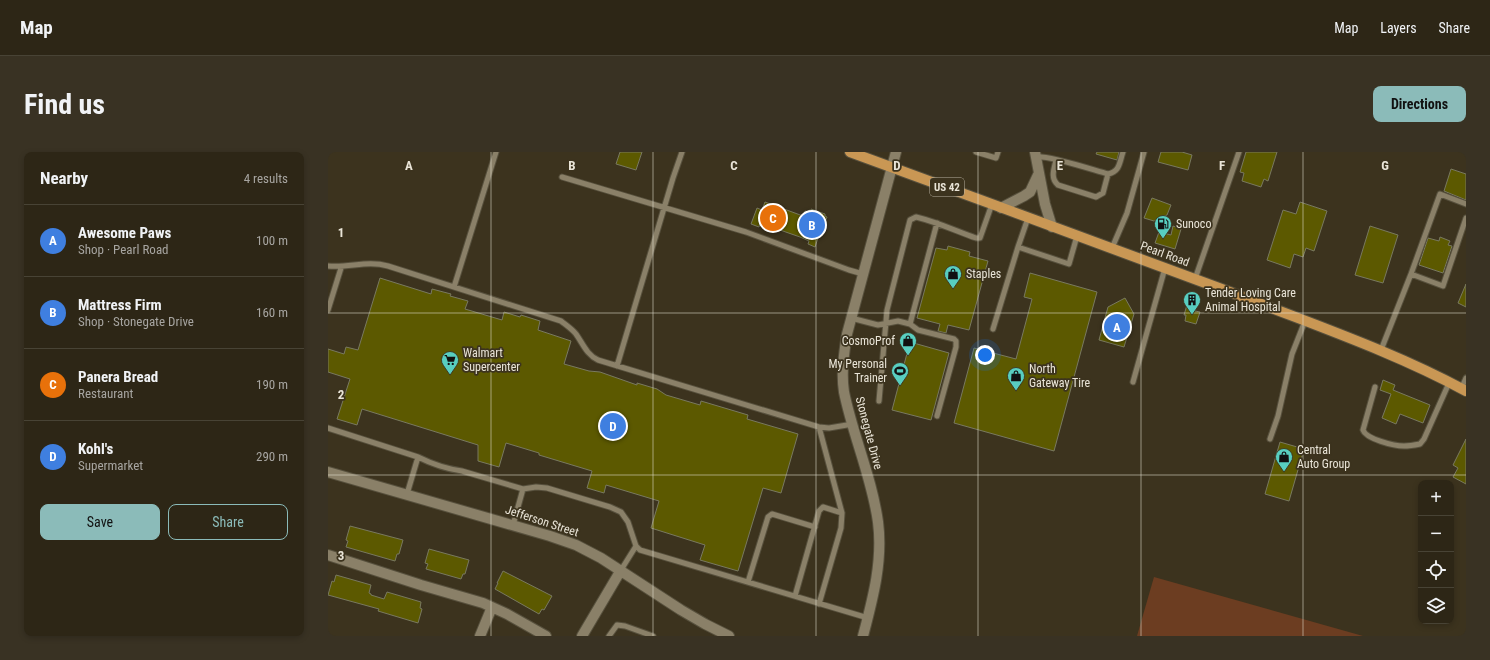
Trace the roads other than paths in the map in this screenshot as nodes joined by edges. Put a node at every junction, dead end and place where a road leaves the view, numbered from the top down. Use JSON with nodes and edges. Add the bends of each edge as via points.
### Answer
{"nodes":[{"id":1,"x":496,"y":152,"type":"edge"},
{"id":2,"x":682,"y":152,"type":"edge"},
{"id":3,"x":850,"y":152,"type":"edge"},
{"id":4,"x":896,"y":152,"type":"edge"},
{"id":5,"x":976,"y":152,"type":"edge"},
{"id":6,"x":998,"y":152,"type":"edge"},
{"id":7,"x":1123,"y":152,"type":"edge"},
{"id":8,"x":1144,"y":152,"type":"edge"},
{"id":9,"x":1239,"y":152,"type":"edge"},
{"id":10,"x":1035,"y":155,"type":"edge"},
{"id":11,"x":1056,"y":160,"type":"junction"},
{"id":12,"x":892,"y":168,"type":"junction"},
{"id":13,"x":1108,"y":174,"type":"junction"},
{"id":14,"x":1038,"y":175,"type":"junction"},
{"id":15,"x":562,"y":177,"type":"dead end"},
{"id":16,"x":1466,"y":204,"type":"edge"},
{"id":17,"x":997,"y":206,"type":"junction"},
{"id":18,"x":664,"y":208,"type":"junction"},
{"id":19,"x":1028,"y":218,"type":"junction"},
{"id":20,"x":1466,"y":218,"type":"edge"},
{"id":21,"x":937,"y":222,"type":"junction"},
{"id":22,"x":1052,"y":227,"type":"junction"},
{"id":23,"x":1077,"y":236,"type":"junction"},
{"id":24,"x":1018,"y":247,"type":"junction"},
{"id":25,"x":1112,"y":248,"type":"junction"},
{"id":26,"x":328,"y":266,"type":"edge"},
{"id":27,"x":341,"y":268,"type":"junction"},
{"id":28,"x":1165,"y":268,"type":"junction"},
{"id":29,"x":863,"y":274,"type":"junction"},
{"id":30,"x":1411,"y":274,"type":"junction"},
{"id":31,"x":1195,"y":279,"type":"junction"},
{"id":32,"x":454,"y":287,"type":"junction"},
{"id":33,"x":328,"y":310,"type":"edge"},
{"id":34,"x":851,"y":318,"type":"junction"},
{"id":35,"x":1305,"y":321,"type":"junction"},
{"id":36,"x":886,"y":323,"type":"junction"},
{"id":37,"x":910,"y":324,"type":"junction"},
{"id":38,"x":993,"y":329,"type":"dead end"},
{"id":39,"x":1381,"y":350,"type":"junction"},
{"id":40,"x":617,"y":366,"type":"junction"},
{"id":41,"x":1466,"y":378,"type":"edge"},
{"id":42,"x":1132,"y":382,"type":"dead end"},
{"id":43,"x":1449,"y":383,"type":"junction"},
{"id":44,"x":1375,"y":387,"type":"dead end"},
{"id":45,"x":1463,"y":390,"type":"edge"},
{"id":46,"x":880,"y":401,"type":"dead end"},
{"id":47,"x":937,"y":416,"type":"dead end"},
{"id":48,"x":853,"y":424,"type":"junction"},
{"id":49,"x":819,"y":427,"type":"junction"},
{"id":50,"x":328,"y":428,"type":"edge"},
{"id":51,"x":1270,"y":438,"type":"dead end"},
{"id":52,"x":418,"y":456,"type":"junction"},
{"id":53,"x":328,"y":472,"type":"edge"},
{"id":54,"x":523,"y":489,"type":"junction"},
{"id":55,"x":407,"y":494,"type":"junction"},
{"id":56,"x":842,"y":513,"type":"junction"},
{"id":57,"x":513,"y":525,"type":"junction"},
{"id":58,"x":815,"y":527,"type":"junction"},
{"id":59,"x":636,"y":546,"type":"junction"},
{"id":60,"x":328,"y":555,"type":"edge"},
{"id":61,"x":621,"y":570,"type":"junction"},
{"id":62,"x":748,"y":582,"type":"junction"},
{"id":63,"x":795,"y":596,"type":"junction"},
{"id":64,"x":819,"y":604,"type":"junction"},
{"id":65,"x":492,"y":607,"type":"junction"},
{"id":66,"x":868,"y":618,"type":"junction"},
{"id":67,"x":480,"y":636,"type":"edge"},
{"id":68,"x":546,"y":636,"type":"edge"},
{"id":69,"x":582,"y":636,"type":"edge"},
{"id":70,"x":609,"y":636,"type":"edge"},
{"id":71,"x":653,"y":636,"type":"edge"},
{"id":72,"x":730,"y":636,"type":"edge"},
{"id":73,"x":863,"y":636,"type":"edge"}],
"edges":[{"from":1,"to":32,"type":"lane"},
{"from":2,"to":18,"type":"lane"},
{"from":3,"to":12,"type":"main road","name":"Pearl Road","number":"US 42"},
{"from":4,"to":12,"type":"street","name":"Stonegate Drive"},
{"from":5,"to":6,"type":"lane","via":[[996,158]]},
{"from":7,"to":13,"type":"lane","via":[[1115,172]]},
{"from":8,"to":25,"type":"lane","via":[[1127,213]]},
{"from":9,"to":31,"type":"lane"},
{"from":10,"to":11,"type":"lane"},
{"from":10,"to":14,"type":"street"},
{"from":11,"to":13,"type":"lane"},
{"from":11,"to":13,"type":"lane","via":[[1053,173],[1058,186],[1096,197],[1103,193]]},
{"from":12,"to":17,"type":"main road","name":"Pearl Road","number":"US 42"},
{"from":12,"to":29,"type":"street","name":"Stonegate Drive"},
{"from":14,"to":17,"type":"street","via":[[1030,192]]},
{"from":14,"to":22,"type":"street"},
{"from":15,"to":18,"type":"lane"},
{"from":16,"to":30,"type":"lane","via":[[1440,194]]},
{"from":17,"to":19,"type":"main road","name":"Pearl Road","number":"US 42"},
{"from":17,"to":21,"type":"lane","via":[[980,238],[948,229]]},
{"from":18,"to":29,"type":"lane","via":[[746,232]]},
{"from":18,"to":40,"type":"lane"},
{"from":19,"to":22,"type":"main road","name":"Pearl Road","number":"US 42"},
{"from":19,"to":24,"type":"lane"},
{"from":20,"to":30,"type":"lane","via":[[1443,286]]},
{"from":21,"to":36,"type":"lane","via":[[916,217],[910,220]]},
{"from":21,"to":37,"type":"lane"},
{"from":22,"to":23,"type":"main road","name":"Pearl Road","number":"US 42"},
{"from":23,"to":24,"type":"lane","via":[[1069,264]]},
{"from":23,"to":25,"type":"main road","name":"Pearl Road","number":"US 42"},
{"from":24,"to":38,"type":"lane"},
{"from":25,"to":28,"type":"main road","name":"Pearl Road","number":"US 42"},
{"from":26,"to":27,"type":"lane"},
{"from":27,"to":32,"type":"lane","via":[[378,264]]},
{"from":27,"to":33,"type":"lane"},
{"from":28,"to":31,"type":"main road","name":"Pearl Road","number":"US 42"},
{"from":28,"to":42,"type":"lane"},
{"from":29,"to":34,"type":"street","name":"Stonegate Drive"},
{"from":30,"to":39,"type":"lane"},
{"from":31,"to":35,"type":"main road","name":"Pearl Road","number":"US 42"},
{"from":32,"to":40,"type":"lane","via":[[561,321],[575,333],[593,358]]},
{"from":34,"to":36,"type":"lane","via":[[878,325]]},
{"from":34,"to":48,"type":"street","name":"Stonegate Drive","via":[[843,372],[844,391]]},
{"from":35,"to":39,"type":"main road","name":"Pearl Road","number":"US 42"},
{"from":35,"to":51,"type":"lane","via":[[1292,354],[1278,416]]},
{"from":36,"to":37,"type":"lane","via":[[898,321]]},
{"from":36,"to":46,"type":"lane"},
{"from":37,"to":47,"type":"lane","via":[[918,330],[956,341]]},
{"from":39,"to":43,"type":"main road","name":"Pearl Road","number":"US 42"},
{"from":40,"to":49,"type":"lane"},
{"from":41,"to":45,"type":"lane"},
{"from":43,"to":44,"type":"lane","via":[[1424,439],[1420,444],[1403,446],[1370,438],[1364,434]]},
{"from":43,"to":45,"type":"main road","name":"Pearl Road","number":"US 42"},
{"from":48,"to":49,"type":"lane"},
{"from":48,"to":66,"type":"street","name":"Stonegate Drive","via":[[874,505],[879,538],[877,577]]},
{"from":49,"to":56,"type":"lane"},
{"from":50,"to":52,"type":"lane"},
{"from":52,"to":54,"type":"lane","via":[[429,463]]},
{"from":52,"to":55,"type":"lane"},
{"from":53,"to":55,"type":"street","name":"Jefferson Street"},
{"from":54,"to":57,"type":"lane"},
{"from":54,"to":59,"type":"lane","via":[[547,488],[610,506],[621,512],[628,522]]},
{"from":55,"to":57,"type":"street","name":"Jefferson Street"},
{"from":56,"to":58,"type":"lane","via":[[823,507],[819,511]]},
{"from":56,"to":64,"type":"lane","via":[[841,528]]},
{"from":57,"to":61,"type":"street","name":"Jefferson Street","via":[[576,545]]},
{"from":58,"to":62,"type":"lane","via":[[772,514],[768,516]]},
{"from":58,"to":63,"type":"lane"},
{"from":59,"to":61,"type":"lane"},
{"from":59,"to":62,"type":"lane","via":[[640,550]]},
{"from":60,"to":65,"type":"street"},
{"from":61,"to":69,"type":"street"},
{"from":61,"to":72,"type":"street","name":"Jefferson Street","via":[[681,610]]},
{"from":62,"to":63,"type":"lane"},
{"from":63,"to":64,"type":"lane"},
{"from":64,"to":66,"type":"lane"},
{"from":65,"to":67,"type":"street"},
{"from":65,"to":68,"type":"street"},
{"from":66,"to":73,"type":"street","name":"Stonegate Drive"},
{"from":70,"to":71,"type":"lane","via":[[617,625]]}]}
